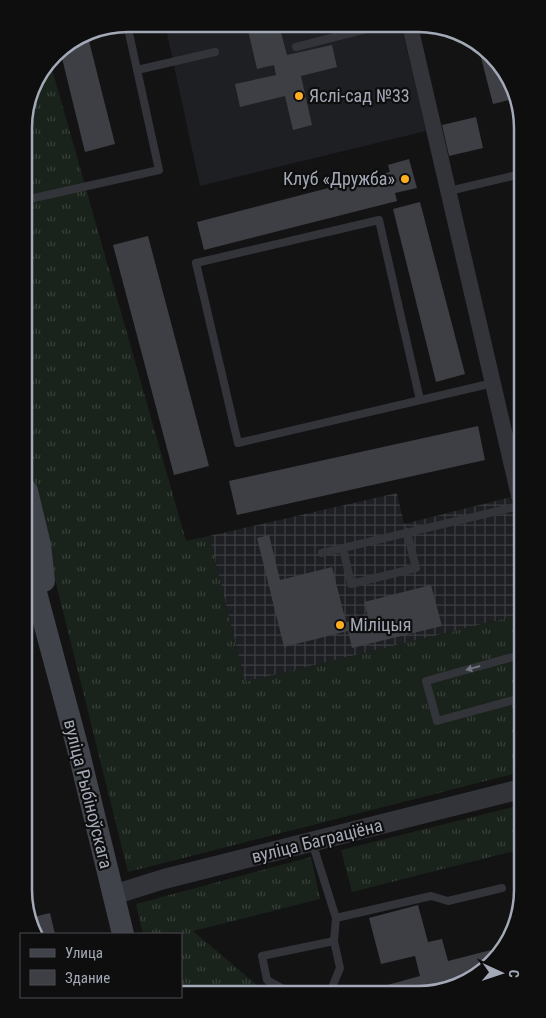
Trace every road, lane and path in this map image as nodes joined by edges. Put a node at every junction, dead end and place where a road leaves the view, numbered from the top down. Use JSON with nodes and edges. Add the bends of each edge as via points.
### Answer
{"nodes":[{"id":1,"x":352,"y":32,"type":"edge"},
{"id":2,"x":411,"y":32,"type":"edge"},
{"id":3,"x":129,"y":33,"type":"edge"},
{"id":4,"x":296,"y":46,"type":"dead end"},
{"id":5,"x":215,"y":52,"type":"dead end"},
{"id":6,"x":137,"y":70,"type":"junction"},
{"id":7,"x":514,"y":176,"type":"edge"},
{"id":8,"x":449,"y":191,"type":"junction"},
{"id":9,"x":32,"y":198,"type":"edge"},
{"id":10,"x":493,"y":383,"type":"junction"},
{"id":11,"x":420,"y":400,"type":"junction"},
{"id":12,"x":513,"y":437,"type":"edge"},
{"id":13,"x":514,"y":508,"type":"edge"},
{"id":14,"x":32,"y":512,"type":"edge"},
{"id":15,"x":408,"y":532,"type":"junction"},
{"id":16,"x":343,"y":548,"type":"junction"},
{"id":17,"x":322,"y":553,"type":"dead end"},
{"id":18,"x":32,"y":577,"type":"edge"},
{"id":19,"x":53,"y":654,"type":"junction"},
{"id":20,"x":513,"y":657,"type":"edge"},
{"id":21,"x":513,"y":700,"type":"edge"},
{"id":22,"x":513,"y":791,"type":"edge"},
{"id":23,"x":312,"y":842,"type":"junction"},
{"id":24,"x":502,"y":888,"type":"dead end"},
{"id":25,"x":113,"y":895,"type":"junction"},
{"id":26,"x":336,"y":918,"type":"junction"},
{"id":27,"x":123,"y":933,"type":"edge"},
{"id":28,"x":334,"y":941,"type":"junction"},
{"id":29,"x":278,"y":986,"type":"edge"},
{"id":30,"x":333,"y":986,"type":"edge"}],
"edges":[{"from":1,"to":4,"type":"lane"},
{"from":2,"to":8,"type":"street"},
{"from":3,"to":6,"type":"lane"},
{"from":5,"to":6,"type":"lane"},
{"from":6,"to":9,"type":"lane","via":[[159,170]]},
{"from":7,"to":8,"type":"lane"},
{"from":8,"to":10,"type":"street"},
{"from":10,"to":11,"type":"lane"},
{"from":10,"to":12,"type":"street"},
{"from":11,"to":11,"type":"lane","via":[[238,442],[196,263],[379,220]]},
{"from":13,"to":15,"type":"lane"},
{"from":14,"to":19,"type":"main road","name":"вуліца Рыбіноўскага","via":[[40,545]]},
{"from":15,"to":16,"type":"lane"},
{"from":15,"to":16,"type":"lane","via":[[416,568],[352,584]]},
{"from":16,"to":17,"type":"lane"},
{"from":18,"to":19,"type":"main road","name":"вуліца Рыбіноўскага"},
{"from":19,"to":25,"type":"main road","name":"вуліца Рыбіноўскага"},
{"from":20,"to":21,"type":"lane","one_way":true,"via":[[426,681],[437,721]]},
{"from":22,"to":23,"type":"street","name":"вуліца Баграціёна"},
{"from":23,"to":25,"type":"street","name":"вуліца Баграціёна"},
{"from":23,"to":26,"type":"lane"},
{"from":24,"to":26,"type":"lane","via":[[448,901],[431,896]]},
{"from":25,"to":27,"type":"main road","name":"вуліца Рыбіноўскага"},
{"from":26,"to":28,"type":"lane"},
{"from":28,"to":29,"type":"lane","via":[[262,956],[267,980]]},
{"from":28,"to":30,"type":"lane","via":[[340,968]]}]}
